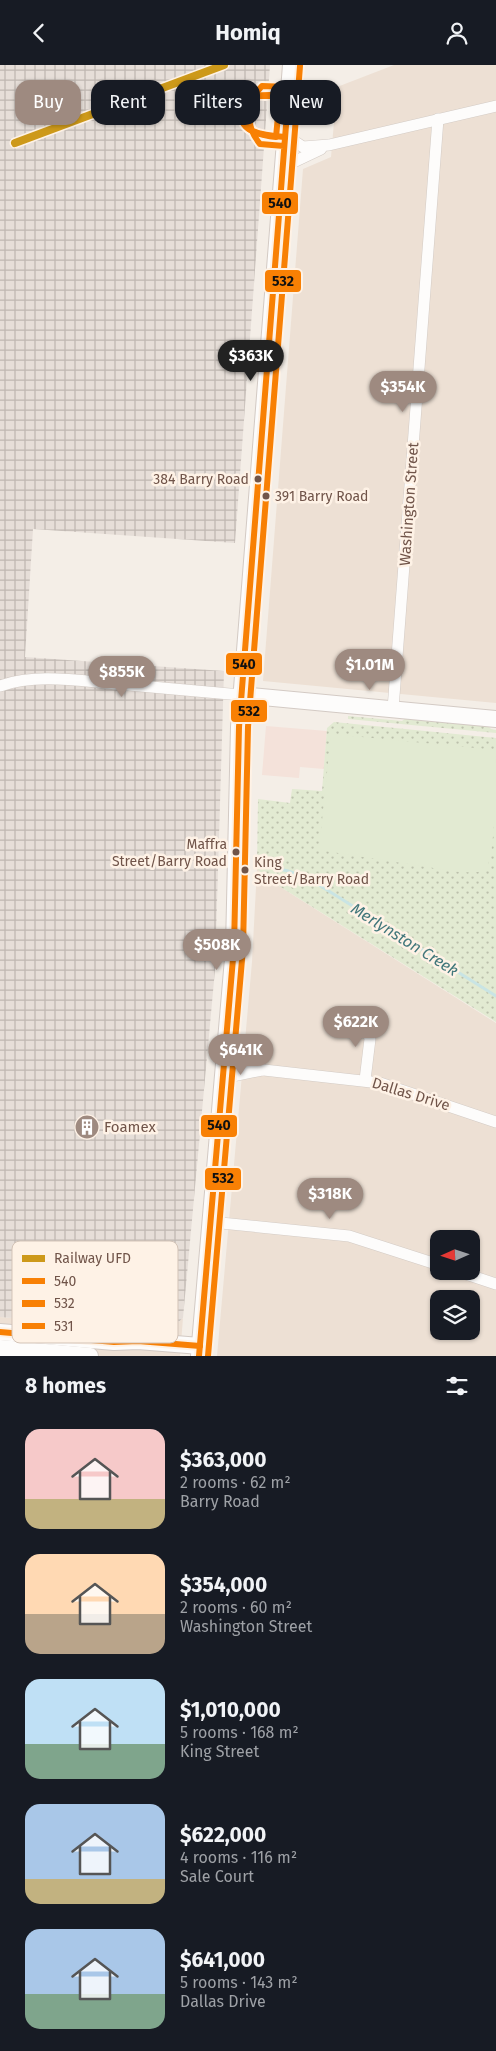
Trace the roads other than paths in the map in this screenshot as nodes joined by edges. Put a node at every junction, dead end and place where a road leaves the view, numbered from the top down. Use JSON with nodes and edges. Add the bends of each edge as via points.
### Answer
{"nodes":[{"id":1,"x":291,"y":65,"type":"edge"},
{"id":2,"x":496,"y":106,"type":"edge"},
{"id":3,"x":438,"y":119,"type":"junction"},
{"id":4,"x":285,"y":135,"type":"junction"},
{"id":5,"x":329,"y":145,"type":"junction"},
{"id":6,"x":283,"y":167,"type":"junction"},
{"id":7,"x":0,"y":687,"type":"edge"},
{"id":8,"x":241,"y":695,"type":"junction"},
{"id":9,"x":393,"y":709,"type":"junction"},
{"id":10,"x":496,"y":719,"type":"edge"},
{"id":11,"x":364,"y":1015,"type":"dead end"},
{"id":12,"x":225,"y":1059,"type":"junction"},
{"id":13,"x":264,"y":1070,"type":"junction"},
{"id":14,"x":223,"y":1078,"type":"junction"},
{"id":15,"x":365,"y":1080,"type":"junction"},
{"id":16,"x":496,"y":1122,"type":"edge"},
{"id":17,"x":211,"y":1222,"type":"junction"},
{"id":18,"x":430,"y":1262,"type":"edge"},
{"id":19,"x":480,"y":1279,"type":"edge"},
{"id":20,"x":496,"y":1284,"type":"edge"},
{"id":21,"x":150,"y":1343,"type":"edge"},
{"id":22,"x":0,"y":1348,"type":"edge"},
{"id":23,"x":199,"y":1351,"type":"edge"},
{"id":24,"x":90,"y":1356,"type":"edge"}],
"edges":[{"from":1,"to":4,"type":"main road"},
{"from":2,"to":3,"type":"street"},
{"from":3,"to":5,"type":"street"},
{"from":3,"to":9,"type":"street","name":"Washington Street"},
{"from":4,"to":5,"type":"street","via":[[303,147]]},
{"from":4,"to":6,"type":"main road"},
{"from":5,"to":6,"type":"street"},
{"from":6,"to":8,"type":"main road"},
{"from":7,"to":8,"type":"street","via":[[39,679]]},
{"from":8,"to":9,"type":"main road"},
{"from":8,"to":12,"type":"main road","via":[[234,947]]},
{"from":9,"to":10,"type":"main road"},
{"from":11,"to":15,"type":"street","via":[[370,1039]]},
{"from":12,"to":13,"type":"street","name":"Dallas Drive"},
{"from":12,"to":14,"type":"main road"},
{"from":13,"to":14,"type":"street","name":"Dallas Drive"},
{"from":13,"to":15,"type":"street","name":"Dallas Drive"},
{"from":14,"to":17,"type":"main road"},
{"from":15,"to":16,"type":"street","name":"Dallas Drive"},
{"from":17,"to":18,"type":"street","via":[[349,1236]]},
{"from":17,"to":23,"type":"main road"},
{"from":19,"to":20,"type":"street"},
{"from":21,"to":23,"type":"main road"},
{"from":22,"to":24,"type":"main road"}]}
